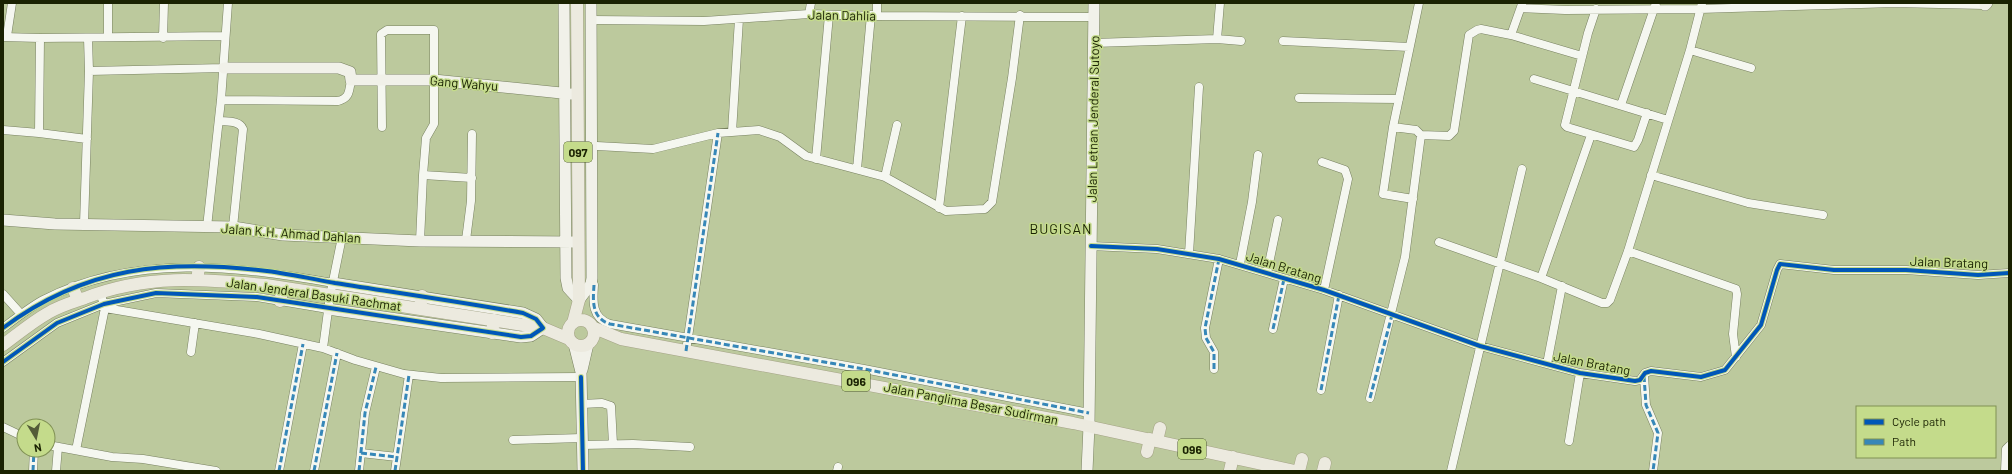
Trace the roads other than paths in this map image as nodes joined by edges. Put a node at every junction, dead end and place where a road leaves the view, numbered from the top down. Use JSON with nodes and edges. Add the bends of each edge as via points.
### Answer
{"nodes":[{"id":1,"x":12,"y":3,"type":"edge"},
{"id":2,"x":108,"y":3,"type":"edge"},
{"id":3,"x":164,"y":3,"type":"edge"},
{"id":4,"x":228,"y":3,"type":"edge"},
{"id":5,"x":564,"y":3,"type":"edge"},
{"id":6,"x":577,"y":3,"type":"edge"},
{"id":7,"x":590,"y":3,"type":"edge"},
{"id":8,"x":811,"y":3,"type":"edge"},
{"id":9,"x":877,"y":3,"type":"edge"},
{"id":10,"x":1094,"y":3,"type":"edge"},
{"id":11,"x":1220,"y":3,"type":"edge"},
{"id":12,"x":1419,"y":3,"type":"edge"},
{"id":13,"x":1894,"y":3,"type":"edge"},
{"id":14,"x":1986,"y":4,"type":"edge"},
{"id":15,"x":1522,"y":6,"type":"edge"},
{"id":16,"x":1566,"y":6,"type":"edge"},
{"id":17,"x":1609,"y":6,"type":"edge"},
{"id":18,"x":1656,"y":6,"type":"edge"},
{"id":19,"x":1701,"y":6,"type":"edge"},
{"id":20,"x":1596,"y":9,"type":"junction"},
{"id":21,"x":809,"y":14,"type":"junction"},
{"id":22,"x":829,"y":15,"type":"junction"},
{"id":23,"x":874,"y":16,"type":"junction"},
{"id":24,"x":962,"y":16,"type":"junction"},
{"id":25,"x":1020,"y":16,"type":"junction"},
{"id":26,"x":1094,"y":17,"type":"junction"},
{"id":27,"x":739,"y":19,"type":"junction"},
{"id":28,"x":564,"y":20,"type":"junction"},
{"id":29,"x":578,"y":20,"type":"junction"},
{"id":30,"x":591,"y":20,"type":"junction"},
{"id":31,"x":1511,"y":35,"type":"junction"},
{"id":32,"x":5,"y":36,"type":"edge"},
{"id":33,"x":226,"y":36,"type":"junction"},
{"id":34,"x":108,"y":37,"type":"junction"},
{"id":35,"x":40,"y":38,"type":"junction"},
{"id":36,"x":88,"y":38,"type":"junction"},
{"id":37,"x":163,"y":38,"type":"junction"},
{"id":38,"x":1217,"y":39,"type":"junction"},
{"id":39,"x":1241,"y":40,"type":"dead end"},
{"id":40,"x":1283,"y":41,"type":"dead end"},
{"id":41,"x":1094,"y":43,"type":"junction"},
{"id":42,"x":1409,"y":47,"type":"junction"},
{"id":43,"x":1690,"y":50,"type":"junction"},
{"id":44,"x":1582,"y":56,"type":"junction"},
{"id":45,"x":224,"y":68,"type":"junction"},
{"id":46,"x":1751,"y":68,"type":"dead end"},
{"id":47,"x":89,"y":70,"type":"junction"},
{"id":48,"x":380,"y":79,"type":"junction"},
{"id":49,"x":1534,"y":79,"type":"dead end"},
{"id":50,"x":351,"y":80,"type":"junction"},
{"id":51,"x":434,"y":80,"type":"junction"},
{"id":52,"x":1199,"y":87,"type":"dead end"},
{"id":53,"x":1574,"y":91,"type":"junction"},
{"id":54,"x":564,"y":93,"type":"junction"},
{"id":55,"x":578,"y":94,"type":"junction"},
{"id":56,"x":1299,"y":98,"type":"dead end"},
{"id":57,"x":1400,"y":99,"type":"junction"},
{"id":58,"x":221,"y":100,"type":"junction"},
{"id":59,"x":1621,"y":105,"type":"junction"},
{"id":60,"x":1647,"y":113,"type":"junction"},
{"id":61,"x":1668,"y":120,"type":"junction"},
{"id":62,"x":219,"y":121,"type":"junction"},
{"id":63,"x":896,"y":125,"type":"dead end"},
{"id":64,"x":382,"y":127,"type":"dead end"},
{"id":65,"x":1393,"y":127,"type":"junction"},
{"id":66,"x":3,"y":130,"type":"edge"},
{"id":67,"x":732,"y":132,"type":"junction"},
{"id":68,"x":39,"y":133,"type":"junction"},
{"id":69,"x":718,"y":133,"type":"junction"},
{"id":70,"x":472,"y":134,"type":"dead end"},
{"id":71,"x":1421,"y":135,"type":"junction"},
{"id":72,"x":1591,"y":135,"type":"junction"},
{"id":73,"x":87,"y":139,"type":"junction"},
{"id":74,"x":578,"y":145,"type":"junction"},
{"id":75,"x":591,"y":145,"type":"junction"},
{"id":76,"x":1258,"y":155,"type":"dead end"},
{"id":77,"x":816,"y":158,"type":"junction"},
{"id":78,"x":1322,"y":162,"type":"dead end"},
{"id":79,"x":1522,"y":168,"type":"dead end"},
{"id":80,"x":857,"y":169,"type":"junction"},
{"id":81,"x":423,"y":175,"type":"junction"},
{"id":82,"x":1651,"y":175,"type":"junction"},
{"id":83,"x":885,"y":176,"type":"junction"},
{"id":84,"x":472,"y":178,"type":"junction"},
{"id":85,"x":1413,"y":200,"type":"junction"},
{"id":86,"x":939,"y":208,"type":"junction"},
{"id":87,"x":1823,"y":215,"type":"dead end"},
{"id":88,"x":3,"y":220,"type":"edge"},
{"id":89,"x":1278,"y":220,"type":"dead end"},
{"id":90,"x":84,"y":224,"type":"junction"},
{"id":91,"x":207,"y":227,"type":"junction"},
{"id":92,"x":233,"y":227,"type":"junction"},
{"id":93,"x":342,"y":237,"type":"junction"},
{"id":94,"x":420,"y":240,"type":"junction"},
{"id":95,"x":466,"y":240,"type":"junction"},
{"id":96,"x":566,"y":242,"type":"junction"},
{"id":97,"x":580,"y":242,"type":"junction"},
{"id":98,"x":1438,"y":242,"type":"dead end"},
{"id":99,"x":1092,"y":246,"type":"junction"},
{"id":100,"x":1628,"y":251,"type":"junction"},
{"id":101,"x":1189,"y":254,"type":"junction"},
{"id":102,"x":1219,"y":259,"type":"junction"},
{"id":103,"x":1500,"y":263,"type":"junction"},
{"id":104,"x":1240,"y":264,"type":"junction"},
{"id":105,"x":199,"y":267,"type":"junction"},
{"id":106,"x":1267,"y":273,"type":"junction"},
{"id":107,"x":2009,"y":273,"type":"edge"},
{"id":108,"x":1541,"y":278,"type":"junction"},
{"id":109,"x":1284,"y":279,"type":"junction"},
{"id":110,"x":197,"y":280,"type":"junction"},
{"id":111,"x":333,"y":283,"type":"junction"},
{"id":112,"x":594,"y":285,"type":"dead end"},
{"id":113,"x":1562,"y":286,"type":"junction"},
{"id":114,"x":73,"y":288,"type":"junction"},
{"id":115,"x":283,"y":288,"type":"junction"},
{"id":116,"x":1324,"y":290,"type":"junction"},
{"id":117,"x":100,"y":292,"type":"junction"},
{"id":118,"x":3,"y":294,"type":"edge"},
{"id":119,"x":330,"y":296,"type":"junction"},
{"id":120,"x":422,"y":296,"type":"junction"},
{"id":121,"x":1339,"y":296,"type":"junction"},
{"id":122,"x":78,"y":300,"type":"junction"},
{"id":123,"x":579,"y":300,"type":"junction"},
{"id":124,"x":280,"y":301,"type":"junction"},
{"id":125,"x":105,"y":306,"type":"junction"},
{"id":126,"x":328,"y":309,"type":"junction"},
{"id":127,"x":420,"y":309,"type":"junction"},
{"id":128,"x":21,"y":314,"type":"junction"},
{"id":129,"x":1392,"y":315,"type":"junction"},
{"id":130,"x":494,"y":320,"type":"junction"},
{"id":131,"x":195,"y":323,"type":"junction"},
{"id":132,"x":572,"y":324,"type":"junction"},
{"id":133,"x":589,"y":324,"type":"junction"},
{"id":134,"x":3,"y":328,"type":"edge"},
{"id":135,"x":544,"y":328,"type":"junction"},
{"id":136,"x":1273,"y":329,"type":"dead end"},
{"id":137,"x":492,"y":334,"type":"junction"},
{"id":138,"x":688,"y":338,"type":"junction"},
{"id":139,"x":621,"y":339,"type":"junction"},
{"id":140,"x":572,"y":342,"type":"junction"},
{"id":141,"x":589,"y":343,"type":"junction"},
{"id":142,"x":303,"y":344,"type":"junction"},
{"id":143,"x":3,"y":345,"type":"edge"},
{"id":144,"x":1480,"y":346,"type":"junction"},
{"id":145,"x":323,"y":348,"type":"junction"},
{"id":146,"x":686,"y":351,"type":"junction"},
{"id":147,"x":190,"y":352,"type":"dead end"},
{"id":148,"x":337,"y":353,"type":"junction"},
{"id":149,"x":1736,"y":357,"type":"junction"},
{"id":150,"x":3,"y":362,"type":"edge"},
{"id":151,"x":1547,"y":364,"type":"junction"},
{"id":152,"x":376,"y":367,"type":"junction"},
{"id":153,"x":1214,"y":369,"type":"dead end"},
{"id":154,"x":1580,"y":373,"type":"junction"},
{"id":155,"x":409,"y":375,"type":"junction"},
{"id":156,"x":581,"y":375,"type":"junction"},
{"id":157,"x":1644,"y":376,"type":"junction"},
{"id":158,"x":1321,"y":390,"type":"dead end"},
{"id":159,"x":1370,"y":398,"type":"dead end"},
{"id":160,"x":582,"y":404,"type":"junction"},
{"id":161,"x":1089,"y":413,"type":"junction"},
{"id":162,"x":1089,"y":426,"type":"junction"},
{"id":163,"x":3,"y":427,"type":"edge"},
{"id":164,"x":1160,"y":428,"type":"dead end"},
{"id":165,"x":16,"y":433,"type":"edge"},
{"id":166,"x":513,"y":440,"type":"dead end"},
{"id":167,"x":1154,"y":440,"type":"junction"},
{"id":168,"x":582,"y":441,"type":"junction"},
{"id":169,"x":1569,"y":441,"type":"dead end"},
{"id":170,"x":613,"y":444,"type":"junction"},
{"id":171,"x":690,"y":446,"type":"dead end"},
{"id":172,"x":2009,"y":446,"type":"edge"},
{"id":173,"x":58,"y":447,"type":"joint"},
{"id":174,"x":76,"y":450,"type":"junction"},
{"id":175,"x":361,"y":452,"type":"junction"},
{"id":176,"x":1147,"y":452,"type":"dead end"},
{"id":177,"x":397,"y":456,"type":"junction"},
{"id":178,"x":1233,"y":457,"type":"junction"},
{"id":179,"x":34,"y":458,"type":"edge"},
{"id":180,"x":1302,"y":458,"type":"dead end"},
{"id":181,"x":1230,"y":470,"type":"edge"},
{"id":182,"x":33,"y":471,"type":"edge"},
{"id":183,"x":56,"y":471,"type":"edge"},
{"id":184,"x":216,"y":471,"type":"edge"},
{"id":185,"x":279,"y":471,"type":"edge"},
{"id":186,"x":314,"y":471,"type":"edge"},
{"id":187,"x":359,"y":471,"type":"edge"},
{"id":188,"x":395,"y":471,"type":"edge"},
{"id":189,"x":583,"y":471,"type":"edge"},
{"id":190,"x":1087,"y":471,"type":"edge"},
{"id":191,"x":1295,"y":471,"type":"edge"},
{"id":192,"x":1299,"y":471,"type":"edge"},
{"id":193,"x":1451,"y":471,"type":"edge"},
{"id":194,"x":1653,"y":471,"type":"edge"},
{"id":195,"x":2005,"y":471,"type":"edge"}],
"edges":[{"from":1,"to":32,"type":"street"},
{"from":2,"to":34,"type":"street"},
{"from":3,"to":37,"type":"street"},
{"from":4,"to":33,"type":"street"},
{"from":5,"to":28,"type":"street"},
{"from":6,"to":29,"type":"main road","number":"097"},
{"from":7,"to":30,"type":"street"},
{"from":8,"to":21,"type":"street"},
{"from":9,"to":23,"type":"street"},
{"from":10,"to":26,"type":"street","name":"Jalan Letnan Jenderal Sutoyo"},
{"from":11,"to":38,"type":"street"},
{"from":12,"to":42,"type":"street"},
{"from":13,"to":14,"type":"street"},
{"from":13,"to":19,"type":"street"},
{"from":15,"to":16,"type":"street"},
{"from":15,"to":31,"type":"street"},
{"from":16,"to":20,"type":"street"},
{"from":17,"to":18,"type":"street"},
{"from":17,"to":20,"type":"street"},
{"from":18,"to":19,"type":"street"},
{"from":18,"to":59,"type":"street"},
{"from":19,"to":43,"type":"street"},
{"from":20,"to":44,"type":"street"},
{"from":21,"to":22,"type":"street","name":"Jalan Dahlia"},
{"from":21,"to":27,"type":"street","name":"Jalan Dahlia"},
{"from":22,"to":23,"type":"street","name":"Jalan Dahlia"},
{"from":22,"to":77,"type":"street"},
{"from":23,"to":24,"type":"street","name":"Jalan Dahlia"},
{"from":23,"to":80,"type":"street"},
{"from":24,"to":25,"type":"street","name":"Jalan Dahlia"},
{"from":24,"to":86,"type":"street"},
{"from":25,"to":26,"type":"street","name":"Jalan Dahlia"},
{"from":25,"to":86,"type":"street","via":[[992,202],[985,209],[954,211]]},
{"from":26,"to":41,"type":"street","name":"Jalan Letnan Jenderal Sutoyo"},
{"from":27,"to":30,"type":"street","name":"Jalan Dahlia"},
{"from":27,"to":67,"type":"street"},
{"from":28,"to":29,"type":"street"},
{"from":28,"to":54,"type":"street"},
{"from":29,"to":30,"type":"street"},
{"from":29,"to":55,"type":"main road","number":"097"},
{"from":30,"to":75,"type":"street"},
{"from":31,"to":44,"type":"street"},
{"from":31,"to":71,"type":"street","via":[[1481,29],[1469,35],[1454,131],[1449,136]]},
{"from":32,"to":35,"type":"street"},
{"from":33,"to":37,"type":"street"},
{"from":33,"to":45,"type":"street"},
{"from":34,"to":36,"type":"street"},
{"from":34,"to":37,"type":"street"},
{"from":35,"to":36,"type":"street"},
{"from":35,"to":68,"type":"street"},
{"from":36,"to":47,"type":"street"},
{"from":38,"to":39,"type":"street"},
{"from":38,"to":41,"type":"street"},
{"from":40,"to":42,"type":"street"},
{"from":41,"to":99,"type":"street","name":"Jalan Letnan Jenderal Sutoyo"},
{"from":42,"to":57,"type":"street"},
{"from":43,"to":46,"type":"street"},
{"from":43,"to":61,"type":"street"},
{"from":44,"to":53,"type":"street"},
{"from":45,"to":47,"type":"street"},
{"from":45,"to":50,"type":"street","via":[[339,68],[350,72]]},
{"from":45,"to":58,"type":"street"},
{"from":47,"to":73,"type":"street"},
{"from":48,"to":50,"type":"street","name":"Gang Wahyu"},
{"from":48,"to":51,"type":"street","name":"Gang Wahyu"},
{"from":48,"to":51,"type":"street","via":[[381,34],[387,30],[431,29],[435,32]]},
{"from":48,"to":64,"type":"street"},
{"from":49,"to":53,"type":"street"},
{"from":50,"to":58,"type":"street","via":[[349,94],[345,99],[338,101]]},
{"from":51,"to":54,"type":"street","name":"Gang Wahyu"},
{"from":51,"to":81,"type":"street","via":[[434,124],[426,138]]},
{"from":52,"to":101,"type":"street"},
{"from":53,"to":59,"type":"street"},
{"from":53,"to":72,"type":"street","via":[[1565,125]]},
{"from":54,"to":55,"type":"street","name":"Gang Wahyu"},
{"from":54,"to":96,"type":"street"},
{"from":55,"to":74,"type":"main road","number":"097"},
{"from":56,"to":57,"type":"street"},
{"from":57,"to":65,"type":"street"},
{"from":58,"to":62,"type":"street"},
{"from":59,"to":60,"type":"street"},
{"from":60,"to":61,"type":"street"},
{"from":60,"to":72,"type":"street","via":[[1635,146]]},
{"from":61,"to":82,"type":"street"},
{"from":62,"to":91,"type":"street"},
{"from":62,"to":92,"type":"street","via":[[241,124],[243,129]]},
{"from":63,"to":83,"type":"street"},
{"from":65,"to":71,"type":"street","via":[[1416,130]]},
{"from":65,"to":85,"type":"street","via":[[1383,194]]},
{"from":66,"to":68,"type":"street"},
{"from":67,"to":69,"type":"street"},
{"from":67,"to":77,"type":"street","via":[[768,132],[780,137],[806,156]]},
{"from":68,"to":73,"type":"street"},
{"from":69,"to":75,"type":"street","via":[[653,149]]},
{"from":69,"to":138,"type":"street"},
{"from":70,"to":84,"type":"street"},
{"from":71,"to":85,"type":"street"},
{"from":72,"to":108,"type":"street"},
{"from":73,"to":90,"type":"street"},
{"from":74,"to":75,"type":"street"},
{"from":74,"to":97,"type":"main road","number":"097"},
{"from":75,"to":123,"type":"street","via":[[592,278],[591,284]]},
{"from":76,"to":104,"type":"street"},
{"from":77,"to":80,"type":"street"},
{"from":78,"to":116,"type":"street","via":[[1345,170],[1348,179]]},
{"from":79,"to":103,"type":"street"},
{"from":80,"to":83,"type":"street"},
{"from":81,"to":84,"type":"street"},
{"from":81,"to":94,"type":"street"},
{"from":82,"to":87,"type":"street","via":[[1748,203]]},
{"from":82,"to":100,"type":"street"},
{"from":83,"to":86,"type":"street"},
{"from":84,"to":95,"type":"street"},
{"from":85,"to":129,"type":"street","via":[[1405,257]]},
{"from":88,"to":90,"type":"street","name":"Jalan K.H. Ahmad Dahlan"},
{"from":89,"to":106,"type":"street"},
{"from":90,"to":91,"type":"street","name":"Jalan K.H. Ahmad Dahlan"},
{"from":91,"to":92,"type":"street","name":"Jalan K.H. Ahmad Dahlan"},
{"from":92,"to":93,"type":"street","name":"Jalan K.H. Ahmad Dahlan","via":[[283,235]]},
{"from":93,"to":94,"type":"street","name":"Jalan K.H. Ahmad Dahlan"},
{"from":93,"to":111,"type":"street"},
{"from":94,"to":95,"type":"street","name":"Jalan K.H. Ahmad Dahlan"},
{"from":95,"to":96,"type":"street","name":"Jalan K.H. Ahmad Dahlan"},
{"from":96,"to":97,"type":"street","name":"Jalan K.H. Ahmad Dahlan"},
{"from":96,"to":123,"type":"street","via":[[567,284]]},
{"from":97,"to":123,"type":"main road","number":"097"},
{"from":98,"to":103,"type":"street"},
{"from":99,"to":101,"type":"street","name":"Jalan Bratang","via":[[1157,249]]},
{"from":99,"to":161,"type":"street","name":"Jalan Letnan Jenderal Sutoyo"},
{"from":100,"to":113,"type":"street","via":[[1607,303]]},
{"from":100,"to":149,"type":"street","via":[[1736,289],[1733,334]]},
{"from":101,"to":102,"type":"street","name":"Jalan Bratang"},
{"from":102,"to":104,"type":"street","name":"Jalan Bratang"},
{"from":102,"to":153,"type":"street","via":[[1205,328],[1206,338],[1214,352]]},
{"from":103,"to":108,"type":"street"},
{"from":103,"to":144,"type":"street"},
{"from":104,"to":106,"type":"street","name":"Jalan Bratang"},
{"from":105,"to":110,"type":"main road"},
{"from":105,"to":111,"type":"street","via":[[267,271]]},
{"from":105,"to":114,"type":"street","via":[[133,270]]},
{"from":106,"to":109,"type":"street","name":"Jalan Bratang"},
{"from":107,"to":149,"type":"street","name":"Jalan Bratang","via":[[1978,275],[1906,270],[1834,270],[1780,264],[1761,325]]},
{"from":108,"to":113,"type":"street"},
{"from":109,"to":116,"type":"street","name":"Jalan Bratang"},
{"from":109,"to":136,"type":"street"},
{"from":110,"to":115,"type":"main road","name":"Jalan Jenderal Basuki Rachmat"},
{"from":110,"to":117,"type":"main road","name":"Jalan Jenderal Basuki Rachmat","via":[[156,280]]},
{"from":111,"to":119,"type":"street"},
{"from":111,"to":120,"type":"street"},
{"from":112,"to":138,"type":"street","via":[[593,308],[606,322]]},
{"from":113,"to":151,"type":"street"},
{"from":114,"to":122,"type":"main road"},
{"from":114,"to":128,"type":"street","via":[[43,300]]},
{"from":115,"to":119,"type":"main road","name":"Jalan Jenderal Basuki Rachmat"},
{"from":115,"to":124,"type":"main road"},
{"from":116,"to":121,"type":"street","name":"Jalan Bratang"},
{"from":117,"to":122,"type":"main road","name":"Jalan Jenderal Basuki Rachmat"},
{"from":117,"to":125,"type":"street"},
{"from":118,"to":128,"type":"street"},
{"from":119,"to":126,"type":"street"},
{"from":119,"to":127,"type":"main road","name":"Jalan Jenderal Basuki Rachmat"},
{"from":120,"to":127,"type":"main road"},
{"from":120,"to":135,"type":"street","via":[[523,313],[536,319]]},
{"from":121,"to":129,"type":"street","name":"Jalan Bratang"},
{"from":121,"to":158,"type":"street"},
{"from":122,"to":143,"type":"main road","name":"Jalan Jenderal Basuki Rachmat","via":[[49,312]]},
{"from":123,"to":132,"type":"main road","number":"097"},
{"from":123,"to":133,"type":"main road","number":"097"},
{"from":124,"to":125,"type":"street","via":[[223,295],[156,293]]},
{"from":124,"to":126,"type":"street"},
{"from":125,"to":131,"type":"street"},
{"from":125,"to":150,"type":"street","via":[[56,323]]},
{"from":125,"to":174,"type":"street"},
{"from":126,"to":137,"type":"street"},
{"from":126,"to":145,"type":"street"},
{"from":127,"to":130,"type":"main road","name":"Jalan Jenderal Basuki Rachmat"},
{"from":128,"to":134,"type":"street"},
{"from":129,"to":144,"type":"street","name":"Jalan Bratang"},
{"from":129,"to":159,"type":"street"},
{"from":130,"to":135,"type":"main road","name":"Jalan Jenderal Basuki Rachmat"},
{"from":130,"to":137,"type":"main road"},
{"from":131,"to":142,"type":"street"},
{"from":131,"to":147,"type":"street"},
{"from":132,"to":133,"type":"main road","via":[[579,321]]},
{"from":132,"to":135,"type":"main road","name":"Jalan Jenderal Basuki Rachmat"},
{"from":132,"to":140,"type":"main road","via":[[568,332]]},
{"from":133,"to":139,"type":"main road","name":"Jalan Panglima Besar Sudirman","number":"096"},
{"from":133,"to":141,"type":"main road","via":[[593,334]]},
{"from":135,"to":137,"type":"street","via":[[525,338]]},
{"from":135,"to":140,"type":"main road","name":"Jalan Jenderal Basuki Rachmat"},
{"from":138,"to":146,"type":"street"},
{"from":138,"to":161,"type":"street"},
{"from":139,"to":141,"type":"main road","name":"Jalan Panglima Besar Sudirman","number":"096"},
{"from":139,"to":146,"type":"main road","name":"Jalan Panglima Besar Sudirman","number":"096"},
{"from":140,"to":141,"type":"main road","via":[[581,346]]},
{"from":140,"to":156,"type":"street"},
{"from":141,"to":156,"type":"street"},
{"from":142,"to":145,"type":"street"},
{"from":142,"to":185,"type":"street"},
{"from":144,"to":151,"type":"street","name":"Jalan Bratang"},
{"from":144,"to":193,"type":"street"},
{"from":145,"to":148,"type":"street"},
{"from":146,"to":162,"type":"main road","name":"Jalan Panglima Besar Sudirman","number":"096"},
{"from":148,"to":152,"type":"street"},
{"from":148,"to":186,"type":"street"},
{"from":149,"to":157,"type":"street","name":"Jalan Bratang","via":[[1725,370],[1707,376],[1650,371]]},
{"from":151,"to":154,"type":"street","name":"Jalan Bratang"},
{"from":152,"to":155,"type":"street"},
{"from":152,"to":175,"type":"street","via":[[365,413]]},
{"from":154,"to":157,"type":"street","name":"Jalan Bratang","via":[[1635,381]]},
{"from":154,"to":169,"type":"street"},
{"from":155,"to":156,"type":"street","via":[[440,378]]},
{"from":155,"to":177,"type":"street"},
{"from":156,"to":160,"type":"street"},
{"from":157,"to":194,"type":"street","via":[[1646,405],[1658,434]]},
{"from":160,"to":168,"type":"street"},
{"from":160,"to":170,"type":"street","via":[[602,403],[611,406]]},
{"from":161,"to":162,"type":"street","name":"Jalan Letnan Jenderal Sutoyo"},
{"from":162,"to":167,"type":"main road","name":"Jalan Panglima Besar Sudirman","number":"096"},
{"from":162,"to":190,"type":"street","name":"Jalan Letnan Jenderal Sutoyo"},
{"from":163,"to":165,"type":"street"},
{"from":164,"to":167,"type":"main road"},
{"from":166,"to":168,"type":"street"},
{"from":167,"to":176,"type":"main road"},
{"from":167,"to":178,"type":"main road","name":"Jalan Panglima Besar Sudirman","number":"096"},
{"from":168,"to":170,"type":"street"},
{"from":168,"to":189,"type":"street"},
{"from":170,"to":171,"type":"street"},
{"from":172,"to":195,"type":"street","via":[[2006,449]]},
{"from":173,"to":174,"type":"street"},
{"from":173,"to":183,"type":"street"},
{"from":174,"to":184,"type":"street"},
{"from":175,"to":177,"type":"street"},
{"from":175,"to":187,"type":"street"},
{"from":177,"to":188,"type":"street"},
{"from":178,"to":181,"type":"main road"},
{"from":178,"to":191,"type":"main road","name":"Jalan Panglima Besar Sudirman","number":"096"},
{"from":179,"to":182,"type":"street"},
{"from":180,"to":192,"type":"main road"}]}
